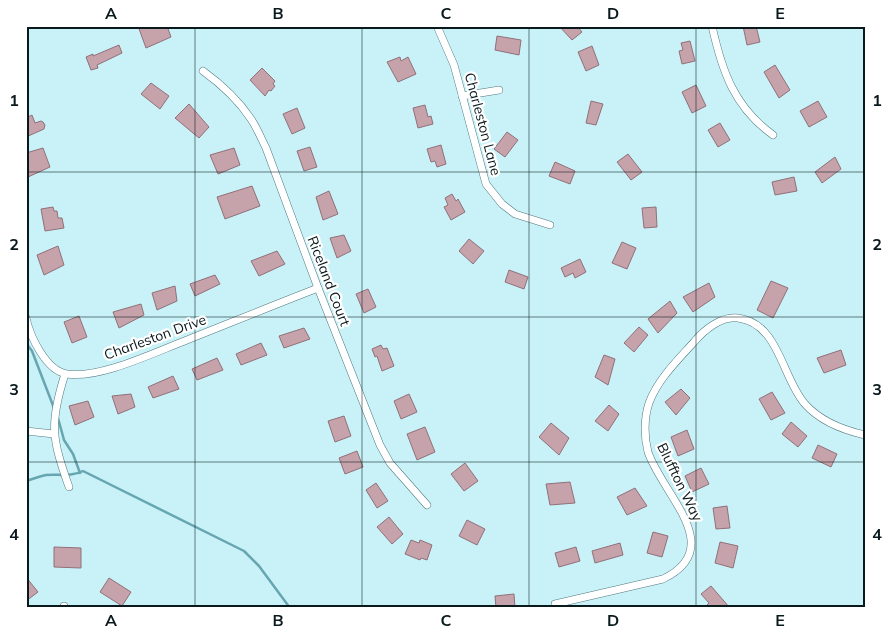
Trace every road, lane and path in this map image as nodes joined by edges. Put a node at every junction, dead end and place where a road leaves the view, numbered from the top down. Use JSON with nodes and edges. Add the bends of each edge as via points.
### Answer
{"nodes":[{"id":1,"x":437,"y":26,"type":"edge"},
{"id":2,"x":712,"y":26,"type":"edge"},
{"id":3,"x":203,"y":71,"type":"dead end"},
{"id":4,"x":499,"y":90,"type":"dead end"},
{"id":5,"x":462,"y":96,"type":"junction"},
{"id":6,"x":773,"y":135,"type":"dead end"},
{"id":7,"x":550,"y":225,"type":"dead end"},
{"id":8,"x":318,"y":288,"type":"junction"},
{"id":9,"x":26,"y":318,"type":"edge"},
{"id":10,"x":65,"y":374,"type":"junction"},
{"id":11,"x":26,"y":431,"type":"edge"},
{"id":12,"x":54,"y":434,"type":"junction"},
{"id":13,"x":865,"y":435,"type":"edge"},
{"id":14,"x":69,"y":487,"type":"dead end"},
{"id":15,"x":427,"y":505,"type":"dead end"},
{"id":16,"x":555,"y":604,"type":"dead end"}],
"edges":[{"from":1,"to":5,"type":"street","name":"Charleston Lane","via":[[454,65]]},
{"from":2,"to":6,"type":"street","via":[[724,73],[737,97],[760,126]]},
{"from":3,"to":8,"type":"street","name":"Riceland Court","via":[[240,105],[257,130]]},
{"from":4,"to":5,"type":"street"},
{"from":5,"to":7,"type":"street","name":"Charleston Lane","via":[[486,184],[515,214]]},
{"from":8,"to":10,"type":"street","name":"Charleston Drive","via":[[96,373]]},
{"from":8,"to":15,"type":"street","name":"Riceland Court","via":[[380,445],[390,463]]},
{"from":9,"to":10,"type":"street","via":[[43,357]]},
{"from":10,"to":12,"type":"street","via":[[56,404]]},
{"from":11,"to":12,"type":"street"},
{"from":12,"to":14,"type":"street"},
{"from":13,"to":16,"type":"street","name":"Bluffton Way","via":[[831,423],[805,403],[768,336],[759,326],[735,318],[716,324],[700,335],[668,371],[652,394],[645,422],[648,451],[692,538],[687,561],[663,579]]}]}
